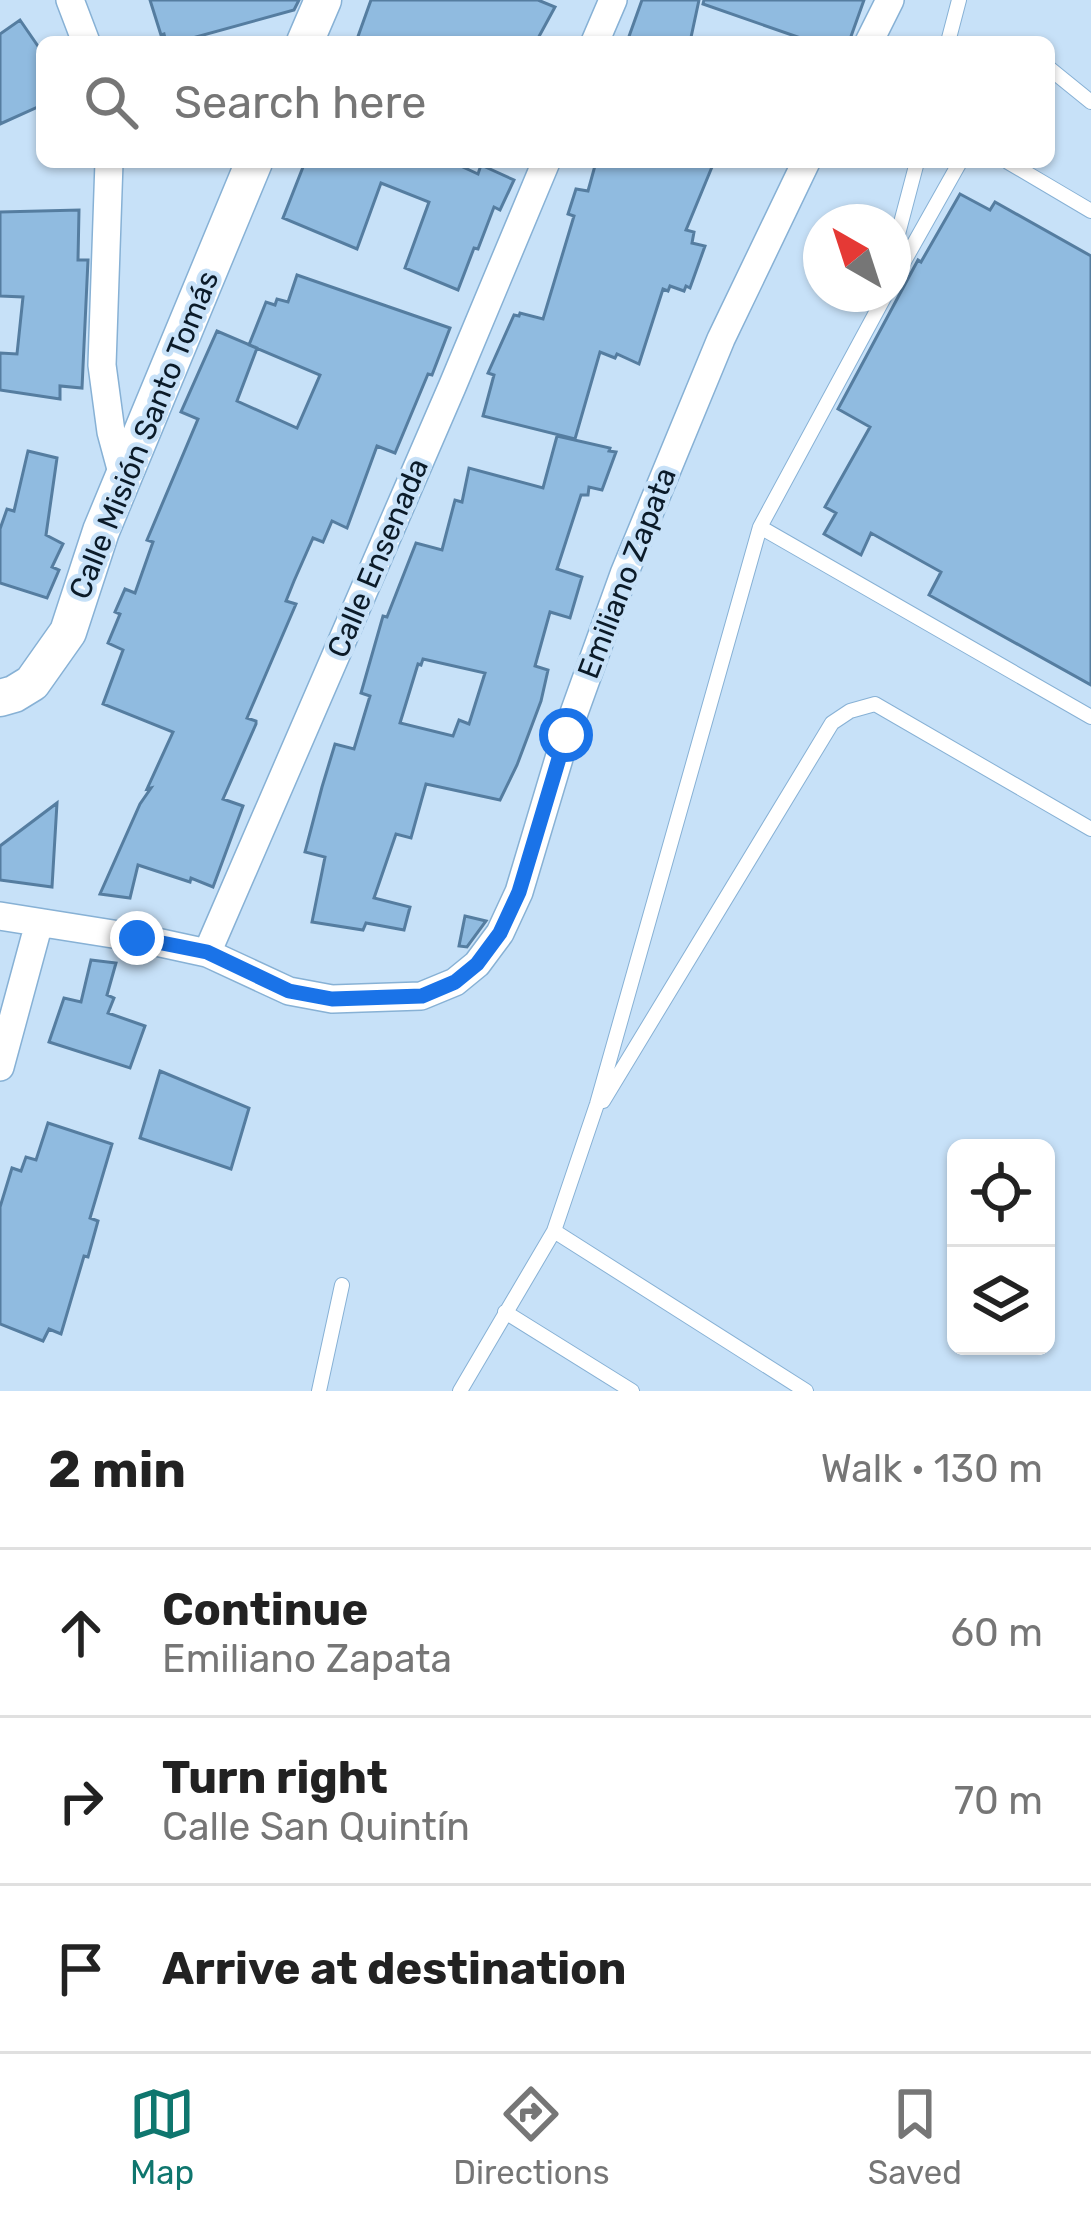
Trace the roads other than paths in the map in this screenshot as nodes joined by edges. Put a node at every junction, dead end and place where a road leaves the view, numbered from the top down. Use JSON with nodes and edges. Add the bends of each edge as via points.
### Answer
{"nodes":[{"id":1,"x":70,"y":0,"type":"edge"},
{"id":2,"x":323,"y":0,"type":"edge"},
{"id":3,"x":613,"y":0,"type":"edge"},
{"id":4,"x":890,"y":0,"type":"edge"},
{"id":5,"x":959,"y":0,"type":"edge"},
{"id":6,"x":84,"y":36,"type":"edge"},
{"id":7,"x":308,"y":36,"type":"edge"},
{"id":8,"x":598,"y":36,"type":"edge"},
{"id":9,"x":872,"y":36,"type":"edge"},
{"id":10,"x":950,"y":36,"type":"edge"},
{"id":11,"x":1055,"y":73,"type":"edge"},
{"id":12,"x":1091,"y":102,"type":"edge"},
{"id":13,"x":109,"y":168,"type":"edge"},
{"id":14,"x":252,"y":168,"type":"edge"},
{"id":15,"x":543,"y":168,"type":"edge"},
{"id":16,"x":803,"y":168,"type":"edge"},
{"id":17,"x":915,"y":168,"type":"edge"},
{"id":18,"x":957,"y":168,"type":"edge"},
{"id":19,"x":1018,"y":168,"type":"edge"},
{"id":20,"x":906,"y":204,"type":"edge"},
{"id":21,"x":1091,"y":211,"type":"edge"},
{"id":22,"x":911,"y":249,"type":"edge"},
{"id":23,"x":875,"y":312,"type":"edge"},
{"id":24,"x":124,"y":480,"type":"junction"},
{"id":25,"x":760,"y":527,"type":"junction"},
{"id":26,"x":7,"y":696,"type":"edge"},
{"id":27,"x":1091,"y":717,"type":"edge"},
{"id":28,"x":1091,"y":829,"type":"edge"},
{"id":29,"x":0,"y":916,"type":"edge"},
{"id":30,"x":39,"y":923,"type":"junction"},
{"id":31,"x":207,"y":952,"type":"junction"},
{"id":32,"x":0,"y":1067,"type":"edge"},
{"id":33,"x":592,"y":1120,"type":"junction"},
{"id":34,"x":554,"y":1231,"type":"junction"},
{"id":35,"x":342,"y":1285,"type":"dead end"},
{"id":36,"x":505,"y":1312,"type":"junction"},
{"id":37,"x":319,"y":1391,"type":"edge"},
{"id":38,"x":460,"y":1391,"type":"edge"},
{"id":39,"x":632,"y":1391,"type":"edge"},
{"id":40,"x":806,"y":1391,"type":"edge"}],
"edges":[{"from":1,"to":6,"type":"street"},
{"from":2,"to":7,"type":"street"},
{"from":3,"to":8,"type":"street"},
{"from":4,"to":9,"type":"street"},
{"from":5,"to":10,"type":"lane"},
{"from":11,"to":12,"type":"lane"},
{"from":13,"to":24,"type":"street","via":[[103,364]]},
{"from":14,"to":24,"type":"street","name":"Calle Misión Santo Tomás"},
{"from":15,"to":31,"type":"street","name":"Calle Ensenada"},
{"from":16,"to":31,"type":"street","name":"Emiliano Zapata","via":[[721,339],[624,574],[519,892],[477,964],[422,996],[332,999],[289,991]]},
{"from":17,"to":20,"type":"lane"},
{"from":18,"to":22,"type":"lane"},
{"from":19,"to":21,"type":"lane"},
{"from":23,"to":25,"type":"lane"},
{"from":24,"to":26,"type":"street","name":"Calle Misión Santo Tomás","via":[[68,632],[32,683]]},
{"from":25,"to":27,"type":"lane"},
{"from":25,"to":33,"type":"lane"},
{"from":28,"to":33,"type":"lane","via":[[875,704],[850,711],[832,723]]},
{"from":29,"to":30,"type":"street"},
{"from":30,"to":31,"type":"street"},
{"from":30,"to":32,"type":"street"},
{"from":33,"to":34,"type":"lane"},
{"from":34,"to":36,"type":"lane"},
{"from":34,"to":40,"type":"lane"},
{"from":35,"to":37,"type":"lane"},
{"from":36,"to":38,"type":"lane"},
{"from":36,"to":39,"type":"lane"}]}
